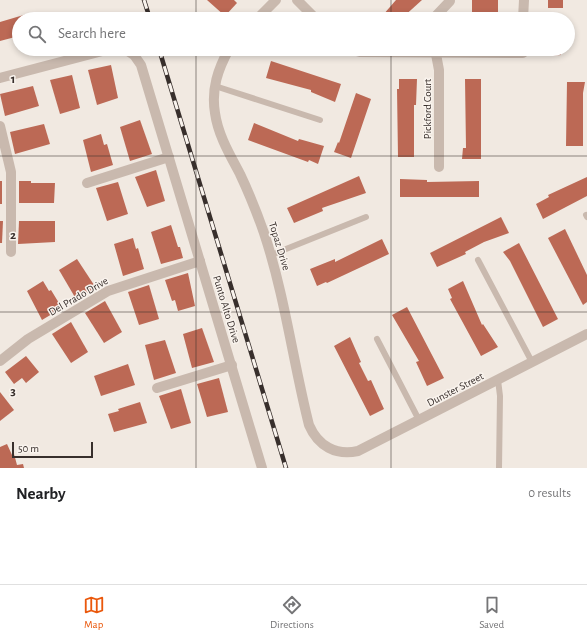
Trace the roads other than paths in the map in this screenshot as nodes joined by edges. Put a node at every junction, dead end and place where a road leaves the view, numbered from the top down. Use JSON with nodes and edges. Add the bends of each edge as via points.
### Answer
{"nodes":[{"id":1,"x":297,"y":0,"type":"edge"},
{"id":2,"x":524,"y":0,"type":"edge"},
{"id":3,"x":272,"y":1,"type":"edge"},
{"id":4,"x":450,"y":1,"type":"dead end"},
{"id":5,"x":263,"y":12,"type":"edge"},
{"id":6,"x":309,"y":12,"type":"edge"},
{"id":7,"x":440,"y":12,"type":"edge"},
{"id":8,"x":523,"y":12,"type":"edge"},
{"id":9,"x":83,"y":56,"type":"edge"},
{"id":10,"x":133,"y":56,"type":"edge"},
{"id":11,"x":225,"y":56,"type":"edge"},
{"id":12,"x":437,"y":56,"type":"edge"},
{"id":13,"x":0,"y":78,"type":"edge"},
{"id":14,"x":215,"y":86,"type":"junction"},
{"id":15,"x":320,"y":120,"type":"dead end"},
{"id":16,"x":0,"y":126,"type":"edge"},
{"id":17,"x":169,"y":157,"type":"junction"},
{"id":18,"x":439,"y":167,"type":"dead end"},
{"id":19,"x":86,"y":183,"type":"dead end"},
{"id":20,"x":366,"y":216,"type":"dead end"},
{"id":21,"x":11,"y":252,"type":"dead end"},
{"id":22,"x":271,"y":255,"type":"junction"},
{"id":23,"x":478,"y":260,"type":"dead end"},
{"id":24,"x":200,"y":261,"type":"junction"},
{"id":25,"x":587,"y":334,"type":"edge"},
{"id":26,"x":377,"y":339,"type":"dead end"},
{"id":27,"x":0,"y":361,"type":"edge"},
{"id":28,"x":532,"y":362,"type":"junction"},
{"id":29,"x":232,"y":365,"type":"junction"},
{"id":30,"x":498,"y":380,"type":"junction"},
{"id":31,"x":157,"y":388,"type":"dead end"},
{"id":32,"x":419,"y":420,"type":"junction"},
{"id":33,"x":330,"y":449,"type":"joint"},
{"id":34,"x":260,"y":467,"type":"edge"},
{"id":35,"x":499,"y":468,"type":"edge"}],
"edges":[{"from":1,"to":6,"type":"street"},
{"from":2,"to":8,"type":"street"},
{"from":3,"to":5,"type":"street"},
{"from":4,"to":7,"type":"street"},
{"from":9,"to":13,"type":"street"},
{"from":10,"to":17,"type":"street","name":"Punto Alto Drive","via":[[141,65]]},
{"from":11,"to":14,"type":"street","name":"Topaz Drive"},
{"from":12,"to":18,"type":"street","name":"Pickford Court"},
{"from":14,"to":15,"type":"lane"},
{"from":14,"to":22,"type":"street","name":"Topaz Drive","via":[[217,125],[249,192]]},
{"from":16,"to":21,"type":"street","via":[[11,172]]},
{"from":17,"to":19,"type":"street"},
{"from":17,"to":24,"type":"street","name":"Punto Alto Drive"},
{"from":20,"to":22,"type":"lane"},
{"from":22,"to":33,"type":"street","name":"Topaz Drive","via":[[309,425],[316,438]]},
{"from":23,"to":28,"type":"lane"},
{"from":24,"to":27,"type":"street","name":"Del Prado Drive","via":[[108,291],[28,339]]},
{"from":24,"to":29,"type":"street","name":"Punto Alto Drive"},
{"from":25,"to":28,"type":"street","name":"Dunster Street"},
{"from":26,"to":32,"type":"lane"},
{"from":28,"to":30,"type":"street","name":"Dunster Street"},
{"from":29,"to":31,"type":"street"},
{"from":29,"to":34,"type":"street","name":"Punto Alto Drive"},
{"from":30,"to":32,"type":"street","name":"Dunster Street"},
{"from":30,"to":35,"type":"lane"},
{"from":32,"to":33,"type":"street","name":"Dunster Street","via":[[358,451]]}]}
